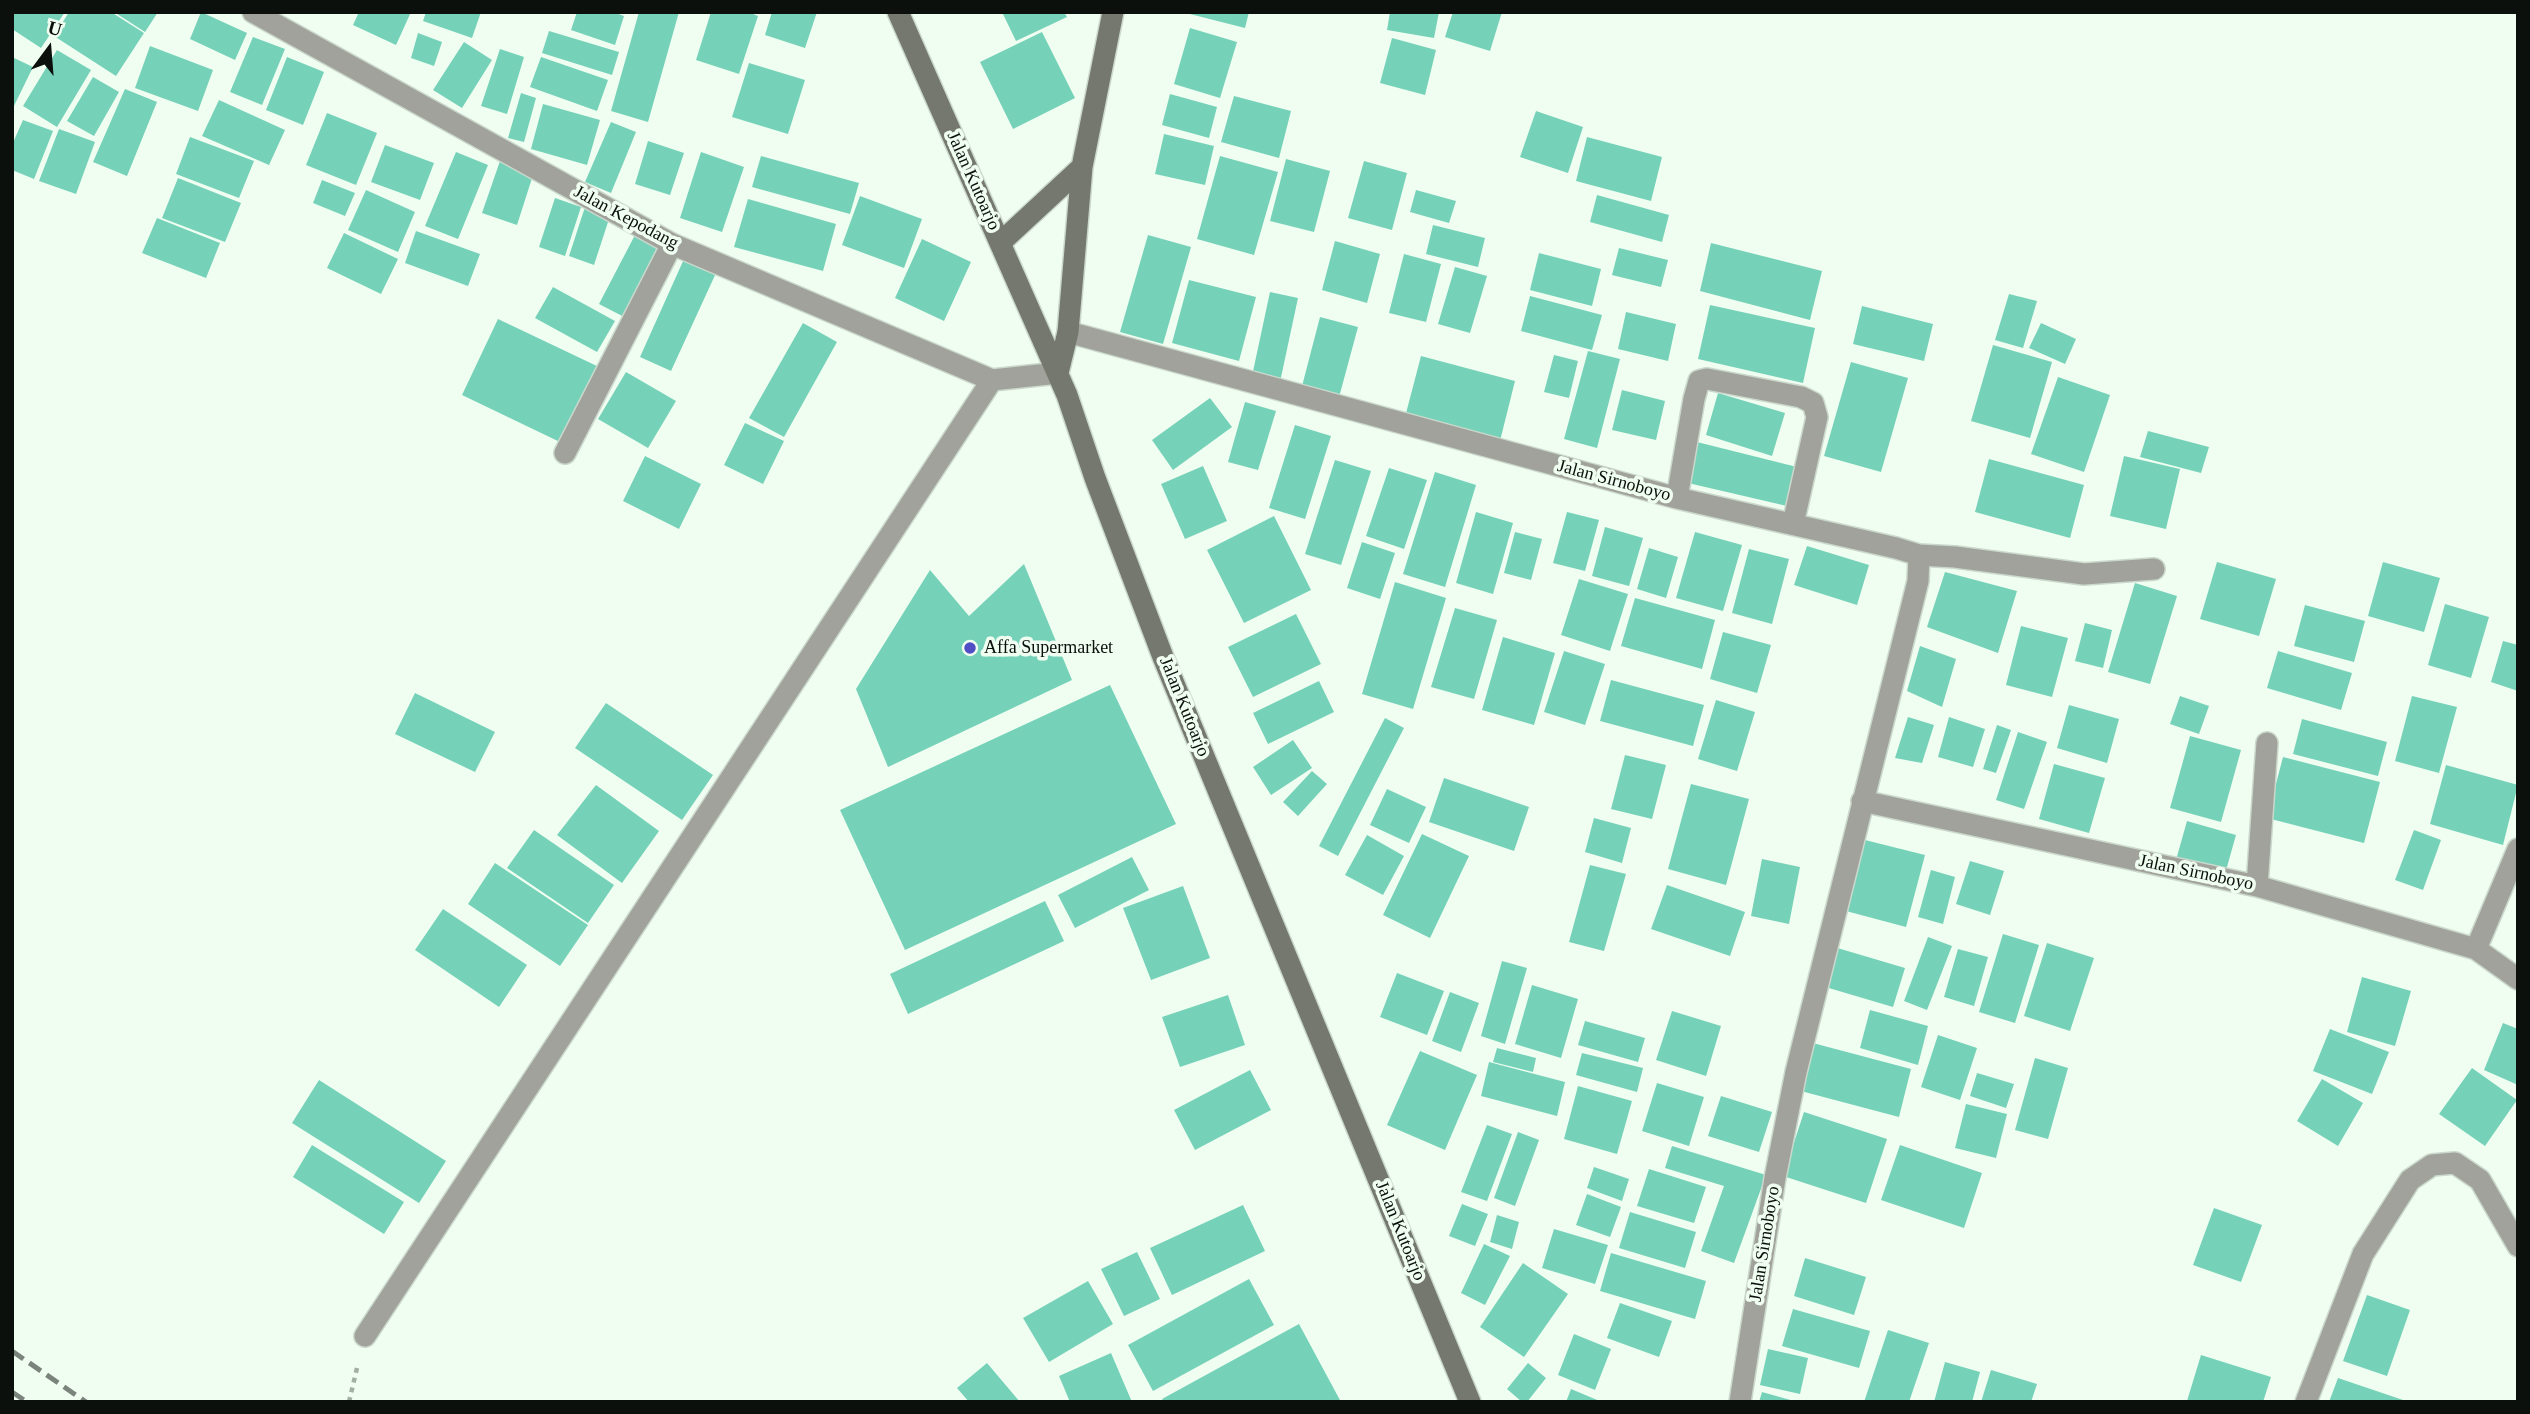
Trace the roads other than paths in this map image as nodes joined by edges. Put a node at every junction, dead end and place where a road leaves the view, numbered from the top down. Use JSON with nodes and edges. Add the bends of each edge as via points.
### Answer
{"nodes":[{"id":1,"x":253,"y":12,"type":"edge"},
{"id":2,"x":898,"y":12,"type":"edge"},
{"id":3,"x":1113,"y":12,"type":"edge"},
{"id":4,"x":1082,"y":166,"type":"junction"},
{"id":5,"x":1000,"y":243,"type":"junction"},
{"id":6,"x":672,"y":244,"type":"junction"},
{"id":7,"x":1068,"y":332,"type":"junction"},
{"id":8,"x":1058,"y":373,"type":"junction"},
{"id":9,"x":992,"y":380,"type":"junction"},
{"id":10,"x":565,"y":453,"type":"dead end"},
{"id":11,"x":1677,"y":498,"type":"junction"},
{"id":12,"x":1793,"y":524,"type":"junction"},
{"id":13,"x":1919,"y":555,"type":"junction"},
{"id":14,"x":2154,"y":569,"type":"dead end"},
{"id":15,"x":2267,"y":743,"type":"dead end"},
{"id":16,"x":1862,"y":801,"type":"junction"},
{"id":17,"x":2518,"y":849,"type":"edge"},
{"id":18,"x":2257,"y":886,"type":"junction"},
{"id":19,"x":2476,"y":950,"type":"junction"},
{"id":20,"x":2518,"y":979,"type":"edge"},
{"id":21,"x":2518,"y":1246,"type":"edge"},
{"id":22,"x":365,"y":1336,"type":"dead end"},
{"id":23,"x":1470,"y":1402,"type":"edge"},
{"id":24,"x":1740,"y":1402,"type":"edge"},
{"id":25,"x":2306,"y":1402,"type":"edge"}],
"edges":[{"from":1,"to":6,"type":"street","name":"Jalan Kepodang"},
{"from":2,"to":5,"type":"main road","name":"Jalan Kutoarjo"},
{"from":3,"to":4,"type":"main road"},
{"from":4,"to":5,"type":"main road"},
{"from":4,"to":7,"type":"main road"},
{"from":5,"to":8,"type":"main road","name":"Jalan Kutoarjo"},
{"from":6,"to":9,"type":"street","name":"Jalan Kepodang"},
{"from":6,"to":10,"type":"street"},
{"from":7,"to":8,"type":"main road"},
{"from":7,"to":11,"type":"street","name":"Jalan Sirnoboyo"},
{"from":8,"to":9,"type":"street","name":"Jalan Kepodang"},
{"from":8,"to":23,"type":"main road","name":"Jalan Kutoarjo","via":[[1163,657]]},
{"from":9,"to":22,"type":"street"},
{"from":11,"to":12,"type":"street","name":"Jalan Sirnoboyo"},
{"from":11,"to":12,"type":"street","via":[[1699,381],[1801,397],[1812,404],[1817,417]]},
{"from":12,"to":13,"type":"street","name":"Jalan Sirnoboyo"},
{"from":13,"to":14,"type":"street","via":[[2084,574]]},
{"from":13,"to":16,"type":"street","name":"Jalan Sirnoboyo","via":[[1918,582]]},
{"from":15,"to":18,"type":"street"},
{"from":16,"to":18,"type":"street","name":"Jalan Sirnoboyo"},
{"from":16,"to":24,"type":"street","name":"Jalan Sirnoboyo","via":[[1796,1072]]},
{"from":17,"to":19,"type":"street"},
{"from":18,"to":19,"type":"street","name":"Jalan Sirnoboyo"},
{"from":19,"to":20,"type":"street","name":"Jalan Sirnoboyo"},
{"from":21,"to":25,"type":"street","via":[[2480,1180],[2455,1163],[2432,1165],[2410,1180],[2364,1254]]}]}
